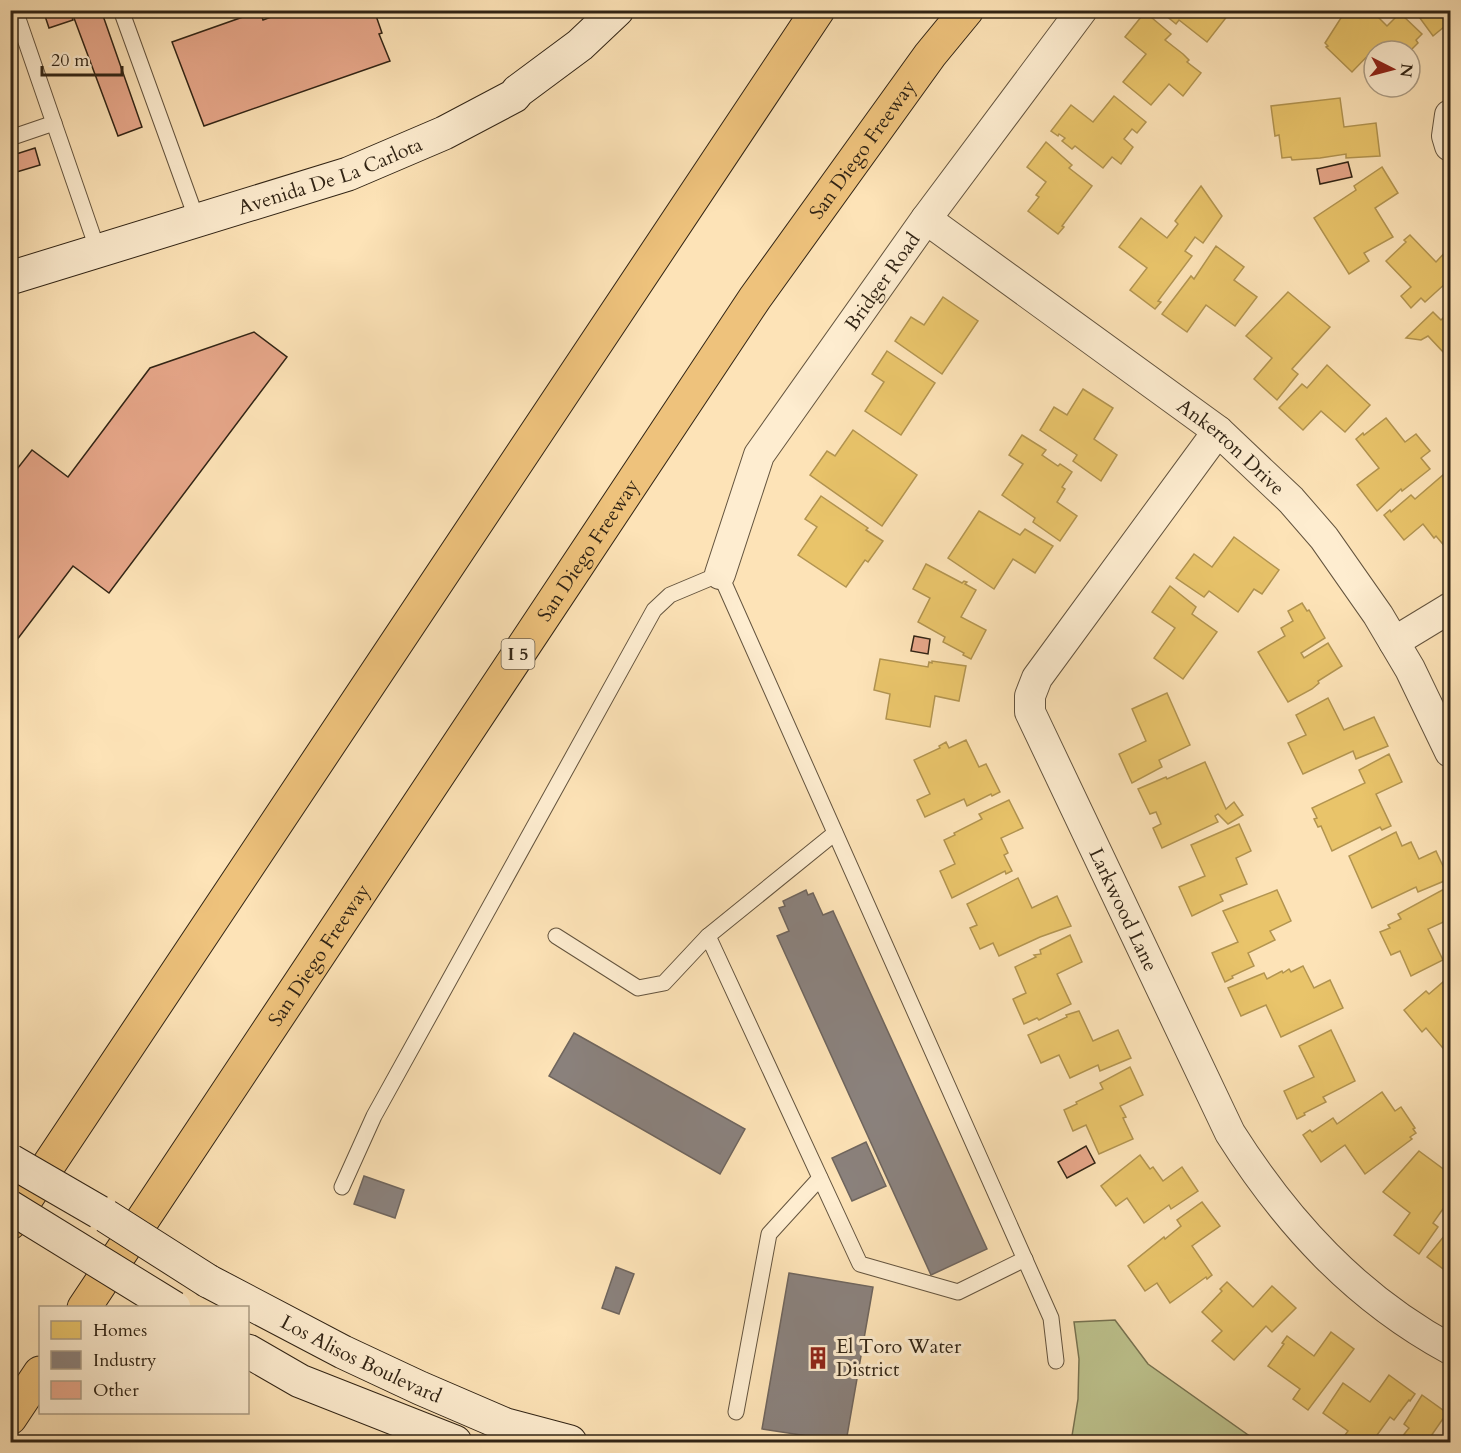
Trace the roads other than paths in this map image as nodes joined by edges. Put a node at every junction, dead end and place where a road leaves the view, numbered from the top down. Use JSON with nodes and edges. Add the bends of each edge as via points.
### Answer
{"nodes":[{"id":1,"x":15,"y":10,"type":"edge"},
{"id":2,"x":121,"y":10,"type":"edge"},
{"id":3,"x":617,"y":10,"type":"edge"},
{"id":4,"x":818,"y":10,"type":"edge"},
{"id":5,"x":967,"y":10,"type":"edge"},
{"id":6,"x":1082,"y":10,"type":"edge"},
{"id":7,"x":54,"y":123,"type":"junction"},
{"id":8,"x":10,"y":138,"type":"edge"},
{"id":9,"x":926,"y":219,"type":"junction"},
{"id":10,"x":197,"y":220,"type":"junction"},
{"id":11,"x":98,"y":251,"type":"junction"},
{"id":12,"x":10,"y":278,"type":"edge"},
{"id":13,"x":1218,"y":431,"type":"junction"},
{"id":14,"x":720,"y":574,"type":"junction"},
{"id":15,"x":1450,"y":608,"type":"edge"},
{"id":16,"x":1394,"y":642,"type":"junction"},
{"id":17,"x":1450,"y":752,"type":"edge"},
{"id":18,"x":836,"y":833,"type":"junction"},
{"id":19,"x":556,"y":936,"type":"dead end"},
{"id":20,"x":708,"y":936,"type":"junction"},
{"id":21,"x":10,"y":1161,"type":"edge"},
{"id":22,"x":820,"y":1178,"type":"junction"},
{"id":23,"x":342,"y":1187,"type":"dead end"},
{"id":24,"x":10,"y":1207,"type":"edge"},
{"id":25,"x":10,"y":1223,"type":"edge"},
{"id":26,"x":1025,"y":1259,"type":"junction"},
{"id":27,"x":85,"y":1306,"type":"edge"},
{"id":28,"x":171,"y":1306,"type":"edge"},
{"id":29,"x":1450,"y":1349,"type":"edge"},
{"id":30,"x":249,"y":1352,"type":"edge"},
{"id":31,"x":1056,"y":1361,"type":"dead end"},
{"id":32,"x":39,"y":1374,"type":"edge"},
{"id":33,"x":736,"y":1412,"type":"dead end"},
{"id":34,"x":10,"y":1418,"type":"edge"},
{"id":35,"x":455,"y":1443,"type":"edge"},
{"id":36,"x":570,"y":1443,"type":"edge"}],
"edges":[{"from":1,"to":7,"type":"lane"},
{"from":2,"to":10,"type":"lane"},
{"from":3,"to":10,"type":"main road","name":"Avenida De La Carlota","via":[[580,45],[514,96],[444,133],[348,174]]},
{"from":4,"to":25,"type":"highway"},
{"from":5,"to":27,"type":"highway","name":"San Diego Freeway","number":"I 5","via":[[754,298]]},
{"from":6,"to":9,"type":"street","name":"Bridger Road"},
{"from":7,"to":8,"type":"lane"},
{"from":7,"to":11,"type":"lane"},
{"from":9,"to":13,"type":"street","name":"Ankerton Drive"},
{"from":9,"to":14,"type":"street","name":"Bridger Road","via":[[759,455]]},
{"from":10,"to":11,"type":"main road","name":"Avenida De La Carlota"},
{"from":11,"to":12,"type":"main road","name":"Avenida De La Carlota"},
{"from":13,"to":16,"type":"street","name":"Ankerton Drive","via":[[1291,500],[1324,538]]},
{"from":13,"to":29,"type":"street","name":"Larkwood Lane","via":[[1037,678],[1030,696],[1030,712],[1230,1133],[1249,1163],[1304,1234],[1335,1264],[1368,1294]]},
{"from":14,"to":18,"type":"lane"},
{"from":14,"to":23,"type":"lane","via":[[670,595],[654,610],[374,1116]]},
{"from":15,"to":16,"type":"street"},
{"from":16,"to":17,"type":"street","name":"Ankerton Drive"},
{"from":18,"to":20,"type":"lane"},
{"from":18,"to":26,"type":"lane"},
{"from":19,"to":20,"type":"lane","via":[[638,988],[664,983]]},
{"from":20,"to":22,"type":"lane"},
{"from":21,"to":36,"type":"main road","name":"Los Alisos Boulevard","bridge":true,"via":[[208,1281],[343,1352],[506,1425]]},
{"from":22,"to":26,"type":"lane","via":[[860,1264],[958,1292]]},
{"from":22,"to":33,"type":"lane","via":[[769,1234]]},
{"from":24,"to":28,"type":"main road","bridge":true},
{"from":26,"to":31,"type":"lane","via":[[1051,1318]]},
{"from":30,"to":35,"type":"main road","name":"Los Alisos Boulevard","via":[[300,1382]]},
{"from":32,"to":34,"type":"highway"}]}
